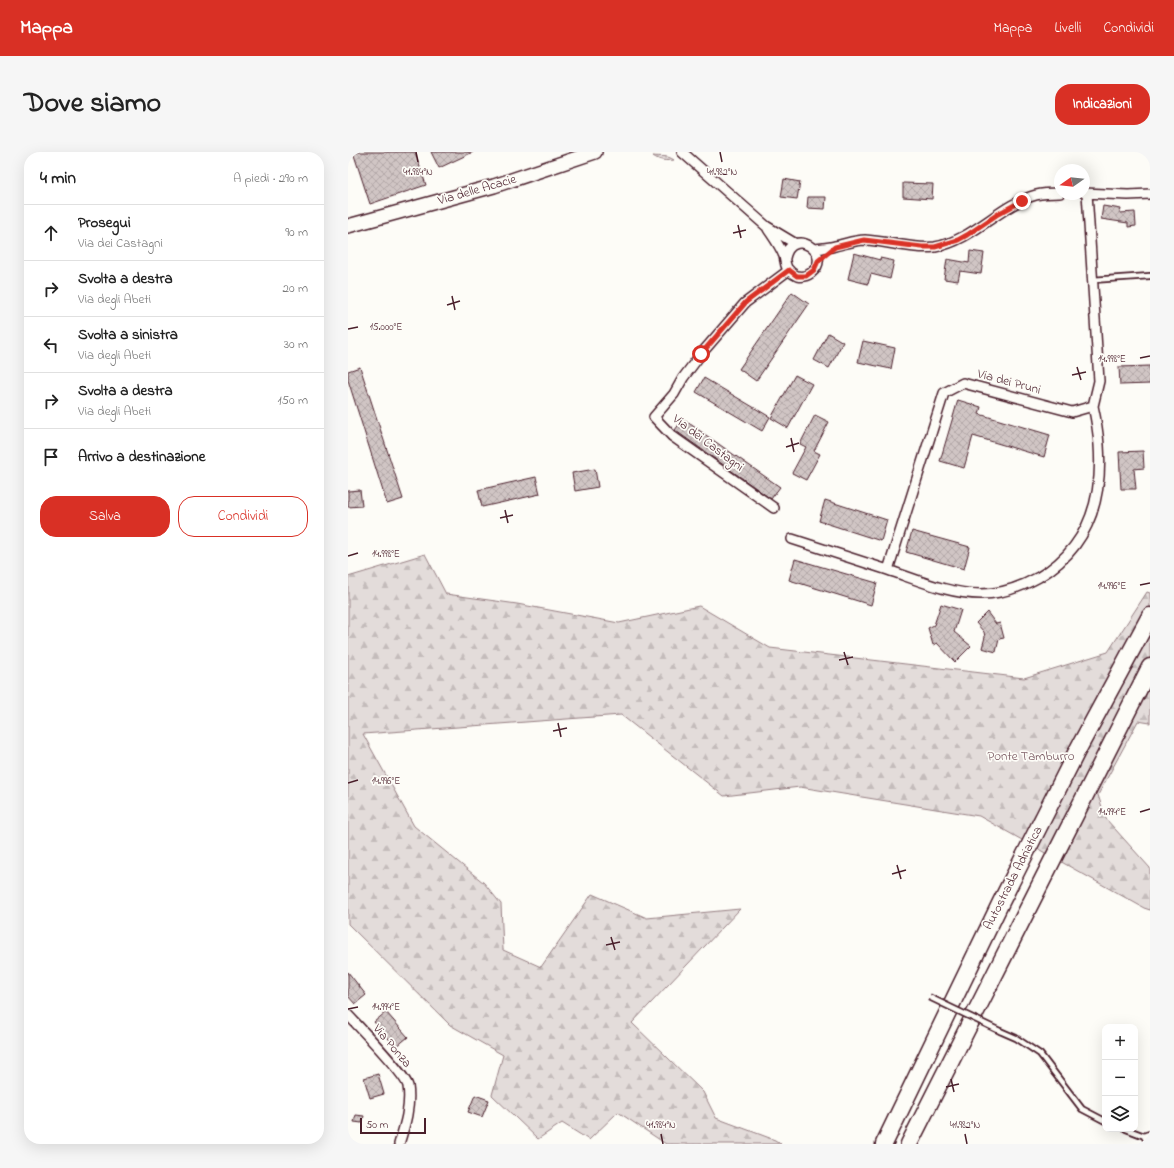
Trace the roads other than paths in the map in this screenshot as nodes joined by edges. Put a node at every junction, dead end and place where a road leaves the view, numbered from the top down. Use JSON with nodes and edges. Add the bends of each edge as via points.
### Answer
{"nodes":[{"id":1,"x":595,"y":152,"type":"edge"},
{"id":2,"x":681,"y":153,"type":"edge"},
{"id":3,"x":1054,"y":193,"type":"edge"},
{"id":4,"x":1090,"y":193,"type":"edge"},
{"id":5,"x":1150,"y":194,"type":"edge"},
{"id":6,"x":1086,"y":200,"type":"edge"},
{"id":7,"x":351,"y":224,"type":"edge"},
{"id":8,"x":766,"y":226,"type":"junction"},
{"id":9,"x":796,"y":244,"type":"junction"},
{"id":10,"x":835,"y":247,"type":"junction"},
{"id":11,"x":814,"y":249,"type":"junction"},
{"id":12,"x":785,"y":258,"type":"junction"},
{"id":13,"x":818,"y":261,"type":"junction"},
{"id":14,"x":789,"y":270,"type":"junction"},
{"id":15,"x":1150,"y":276,"type":"edge"},
{"id":16,"x":1092,"y":280,"type":"junction"},
{"id":17,"x":1093,"y":406,"type":"junction"},
{"id":18,"x":774,"y":508,"type":"dead end"},
{"id":19,"x":792,"y":539,"type":"dead end"},
{"id":20,"x":888,"y":570,"type":"junction"},
{"id":21,"x":1150,"y":616,"type":"edge"},
{"id":22,"x":1150,"y":667,"type":"edge"},
{"id":23,"x":929,"y":997,"type":"dead end"},
{"id":24,"x":348,"y":1015,"type":"edge"},
{"id":25,"x":1102,"y":1119,"type":"edge"},
{"id":26,"x":1133,"y":1132,"type":"edge"},
{"id":27,"x":1148,"y":1139,"type":"edge"},
{"id":28,"x":399,"y":1144,"type":"edge"},
{"id":29,"x":884,"y":1144,"type":"edge"},
{"id":30,"x":909,"y":1144,"type":"edge"}],
"edges":[{"from":1,"to":7,"type":"street","name":"Via delle Acacie","via":[[494,186]]},
{"from":2,"to":8,"type":"street"},
{"from":3,"to":10,"type":"street","via":[[1022,201],[958,240],[935,247],[864,240]]},
{"from":4,"to":5,"type":"street"},
{"from":6,"to":16,"type":"street"},
{"from":8,"to":9,"type":"street"},
{"from":8,"to":12,"type":"street"},
{"from":9,"to":11,"type":"street","via":[[806,244]]},
{"from":9,"to":12,"type":"street","via":[[788,249]]},
{"from":10,"to":11,"type":"street"},
{"from":10,"to":13,"type":"street"},
{"from":11,"to":13,"type":"street"},
{"from":12,"to":14,"type":"street"},
{"from":13,"to":14,"type":"street","via":[[814,270],[806,276],[797,276]]},
{"from":14,"to":18,"type":"street","name":"Via dei Castagni","via":[[746,302],[701,354],[674,394],[654,417],[672,436]]},
{"from":15,"to":16,"type":"lane"},
{"from":16,"to":17,"type":"street","via":[[1099,381]]},
{"from":17,"to":20,"type":"street","name":"Via dei Pruni","via":[[1072,412],[963,383],[944,393]]},
{"from":17,"to":20,"type":"street","via":[[1097,421],[1100,462],[1094,510],[1083,535],[1066,556],[1047,572],[1026,584],[1000,593],[982,594],[944,588]]},
{"from":19,"to":20,"type":"street"},
{"from":21,"to":29,"type":"highway","name":"Autostrada Adriatica","via":[[1077,751]]},
{"from":22,"to":30,"type":"highway","name":"Autostrada Adriatica"},
{"from":23,"to":25,"type":"lane","bridge":true,"via":[[1016,1038],[1040,1054],[1082,1108]]},
{"from":24,"to":28,"type":"street","name":"Via Ponza","via":[[408,1084],[408,1112]]},
{"from":26,"to":27,"type":"lane"}]}
